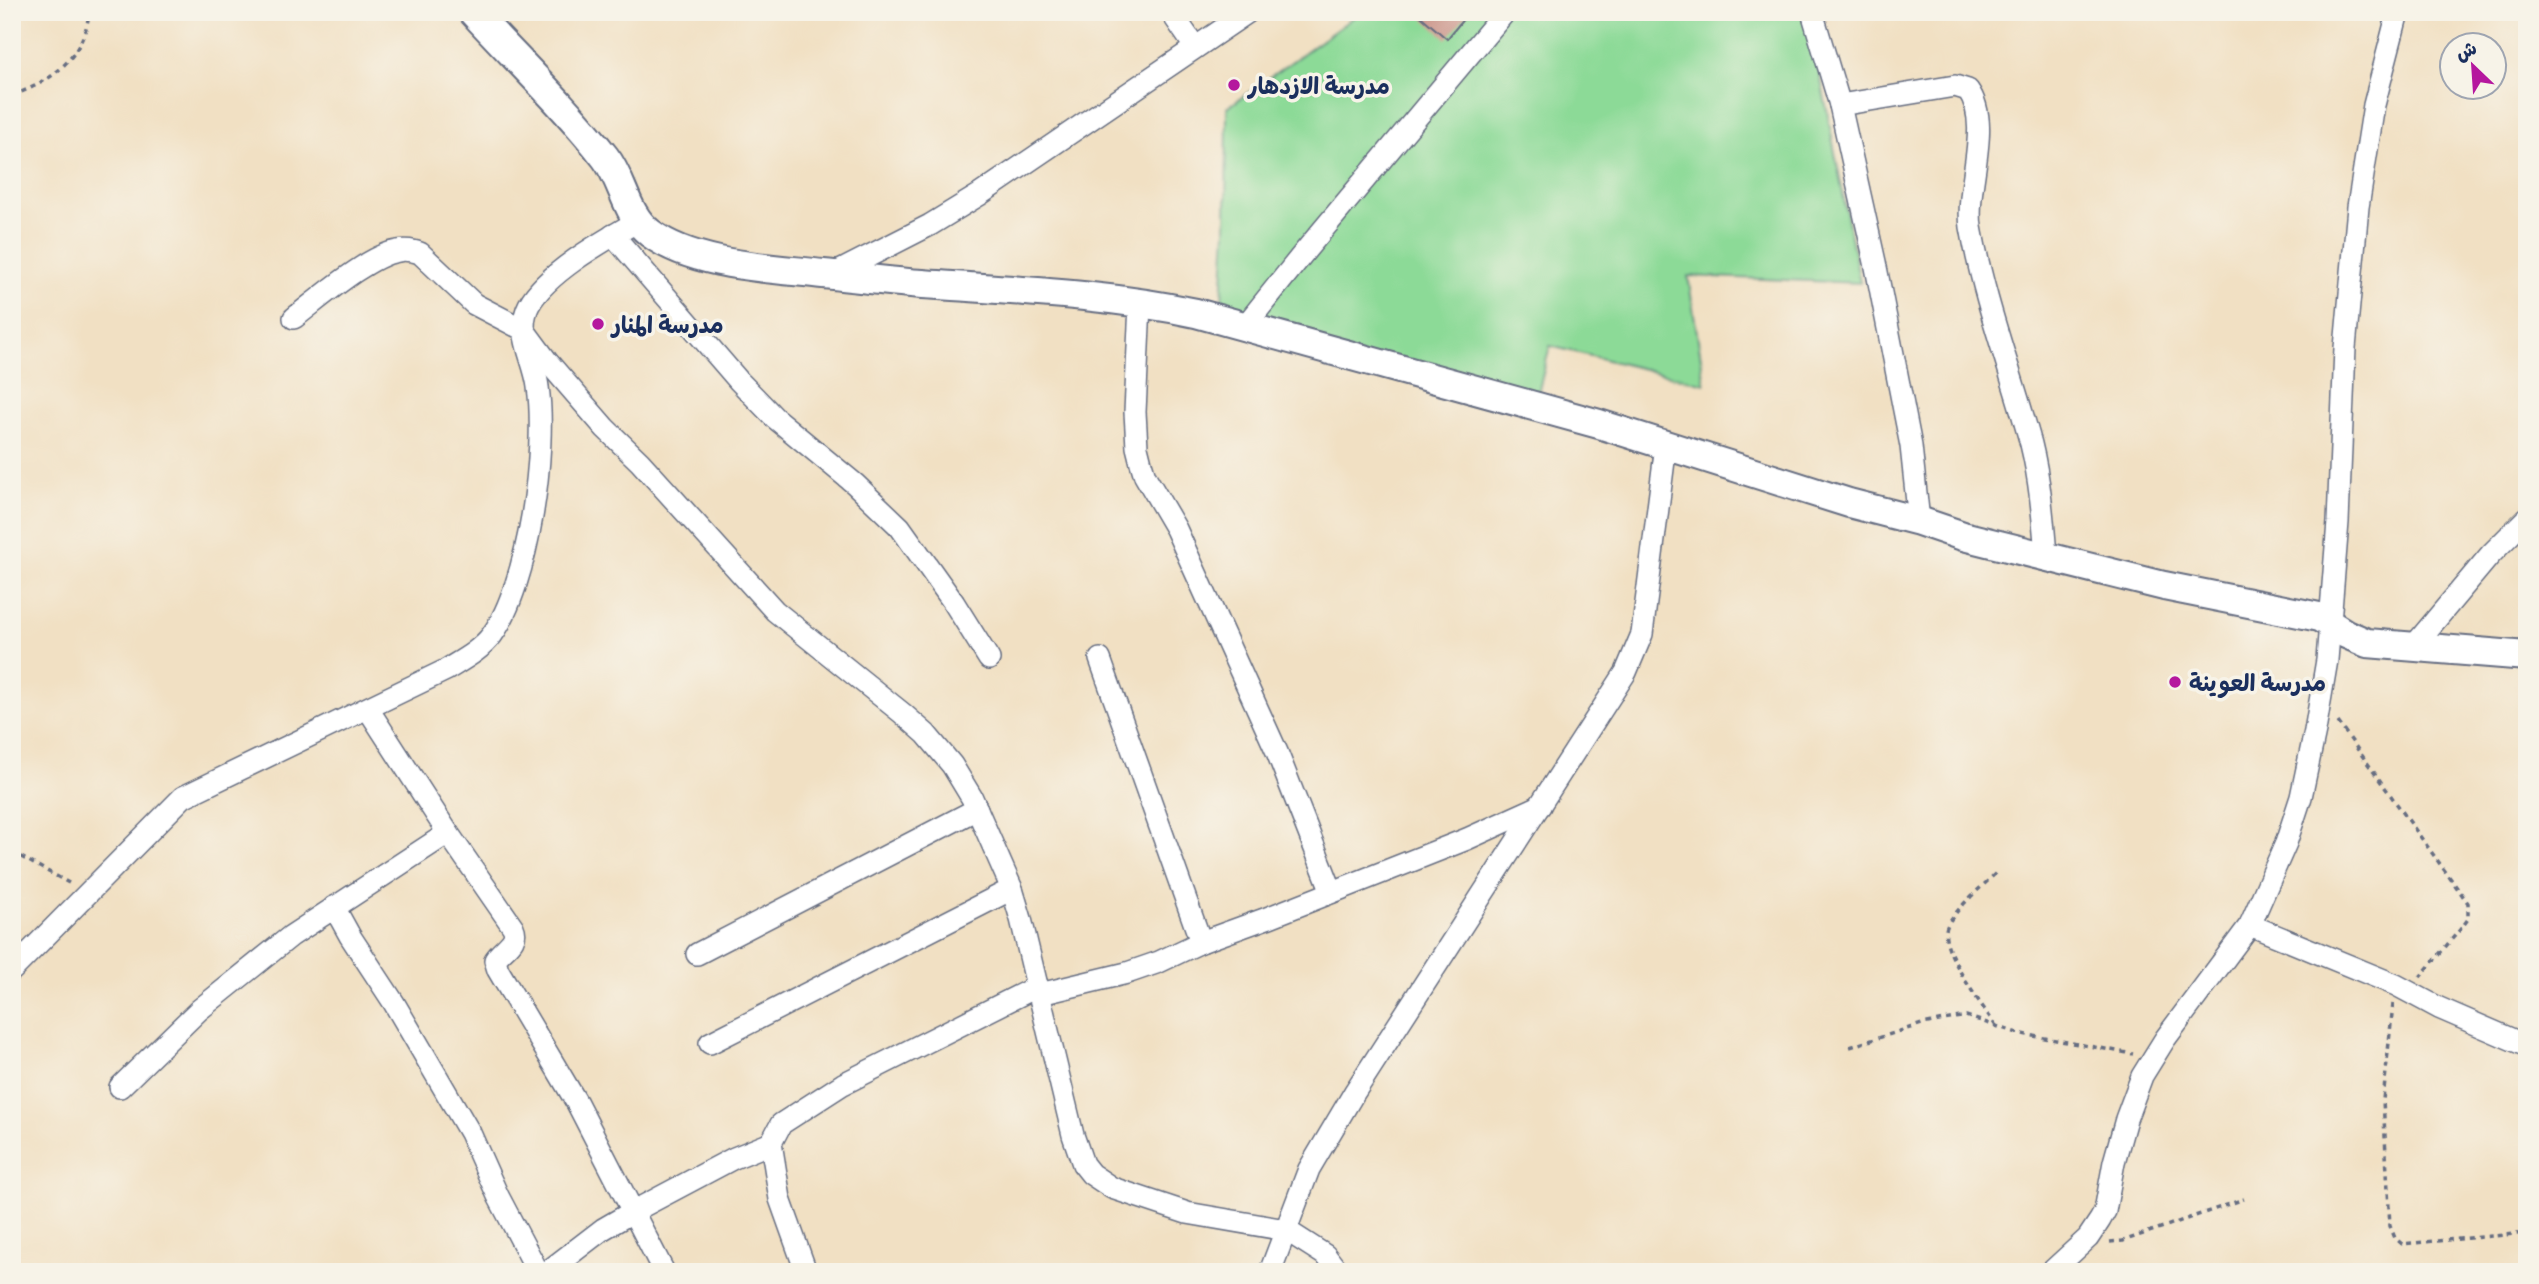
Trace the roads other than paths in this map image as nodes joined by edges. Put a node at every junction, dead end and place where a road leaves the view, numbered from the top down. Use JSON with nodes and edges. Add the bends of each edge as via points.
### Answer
{"nodes":[{"id":1,"x":473,"y":12,"type":"edge"},
{"id":2,"x":1171,"y":12,"type":"edge"},
{"id":3,"x":1248,"y":12,"type":"edge"},
{"id":4,"x":1505,"y":12,"type":"edge"},
{"id":5,"x":1812,"y":12,"type":"edge"},
{"id":6,"x":2398,"y":12,"type":"edge"},
{"id":7,"x":1195,"y":47,"type":"junction"},
{"id":8,"x":1840,"y":105,"type":"junction"},
{"id":9,"x":638,"y":220,"type":"junction"},
{"id":10,"x":613,"y":235,"type":"junction"},
{"id":11,"x":832,"y":275,"type":"junction"},
{"id":12,"x":1140,"y":304,"type":"junction"},
{"id":13,"x":294,"y":318,"type":"dead end"},
{"id":14,"x":1245,"y":326,"type":"junction"},
{"id":15,"x":524,"y":330,"type":"junction"},
{"id":16,"x":1666,"y":445,"type":"junction"},
{"id":17,"x":2527,"y":517,"type":"edge"},
{"id":18,"x":1919,"y":521,"type":"junction"},
{"id":19,"x":2046,"y":555,"type":"junction"},
{"id":20,"x":2330,"y":622,"type":"junction"},
{"id":21,"x":2413,"y":647,"type":"junction"},
{"id":22,"x":2527,"y":656,"type":"edge"},
{"id":23,"x":989,"y":659,"type":"dead end"},
{"id":24,"x":1100,"y":659,"type":"dead end"},
{"id":25,"x":368,"y":709,"type":"junction"},
{"id":26,"x":1540,"y":807,"type":"junction"},
{"id":27,"x":976,"y":809,"type":"junction"},
{"id":28,"x":448,"y":833,"type":"junction"},
{"id":29,"x":1012,"y":889,"type":"junction"},
{"id":30,"x":1332,"y":892,"type":"junction"},
{"id":31,"x":334,"y":908,"type":"junction"},
{"id":32,"x":2250,"y":925,"type":"junction"},
{"id":33,"x":1201,"y":942,"type":"junction"},
{"id":34,"x":697,"y":954,"type":"dead end"},
{"id":35,"x":12,"y":970,"type":"edge"},
{"id":36,"x":1039,"y":990,"type":"junction"},
{"id":37,"x":710,"y":1043,"type":"dead end"},
{"id":38,"x":2527,"y":1046,"type":"edge"},
{"id":39,"x":120,"y":1087,"type":"dead end"},
{"id":40,"x":771,"y":1143,"type":"junction"},
{"id":41,"x":634,"y":1211,"type":"junction"},
{"id":42,"x":1286,"y":1230,"type":"junction"},
{"id":43,"x":804,"y":1266,"type":"dead end"},
{"id":44,"x":538,"y":1272,"type":"edge"},
{"id":45,"x":547,"y":1272,"type":"edge"},
{"id":46,"x":664,"y":1272,"type":"edge"},
{"id":47,"x":1270,"y":1272,"type":"edge"},
{"id":48,"x":1338,"y":1272,"type":"edge"},
{"id":49,"x":2051,"y":1272,"type":"edge"}],
"edges":[{"from":1,"to":9,"type":"street","via":[[607,160]]},
{"from":2,"to":7,"type":"street"},
{"from":3,"to":7,"type":"street"},
{"from":4,"to":14,"type":"street"},
{"from":5,"to":8,"type":"street"},
{"from":6,"to":20,"type":"street","via":[[2374,104],[2358,207]]},
{"from":7,"to":11,"type":"street","via":[[979,195]]},
{"from":8,"to":18,"type":"street","via":[[1902,395]]},
{"from":8,"to":19,"type":"street","via":[[1955,86],[1968,90],[1975,101],[1978,123],[1971,226],[2031,445]]},
{"from":9,"to":10,"type":"street"},
{"from":9,"to":11,"type":"street","via":[[658,239],[691,253]]},
{"from":10,"to":15,"type":"street","via":[[580,256],[538,293],[525,316]]},
{"from":10,"to":23,"type":"street","via":[[775,418],[900,527]]},
{"from":11,"to":12,"type":"street"},
{"from":12,"to":14,"type":"street"},
{"from":12,"to":30,"type":"street","via":[[1135,412],[1141,463],[1176,529],[1277,752]]},
{"from":13,"to":15,"type":"street","via":[[379,257],[409,250],[420,253],[474,304]]},
{"from":14,"to":16,"type":"street"},
{"from":15,"to":25,"type":"street","via":[[538,384],[541,442],[526,547],[505,613],[474,653]]},
{"from":15,"to":27,"type":"street","via":[[605,428],[775,611],[926,734],[952,765]]},
{"from":16,"to":18,"type":"street"},
{"from":16,"to":26,"type":"street","via":[[1642,634],[1626,672]]},
{"from":17,"to":21,"type":"street"},
{"from":18,"to":19,"type":"street"},
{"from":19,"to":20,"type":"street"},
{"from":20,"to":21,"type":"street","via":[[2357,640]]},
{"from":20,"to":32,"type":"street","via":[[2301,797]]},
{"from":21,"to":22,"type":"street"},
{"from":24,"to":33,"type":"street"},
{"from":25,"to":28,"type":"street"},
{"from":25,"to":35,"type":"street","via":[[183,796]]},
{"from":26,"to":30,"type":"street"},
{"from":26,"to":42,"type":"street","via":[[1354,1093],[1310,1169]]},
{"from":27,"to":29,"type":"street"},
{"from":27,"to":34,"type":"street"},
{"from":28,"to":31,"type":"street"},
{"from":28,"to":41,"type":"street","via":[[513,927],[515,937],[495,960],[498,970],[577,1102]]},
{"from":29,"to":36,"type":"street"},
{"from":29,"to":37,"type":"street"},
{"from":30,"to":33,"type":"street"},
{"from":31,"to":39,"type":"street","via":[[198,1010]]},
{"from":31,"to":44,"type":"street","via":[[470,1133]]},
{"from":32,"to":38,"type":"street"},
{"from":32,"to":49,"type":"street","via":[[2152,1057],[2126,1119],[2105,1211],[2088,1238]]},
{"from":33,"to":36,"type":"street","via":[[1135,971]]},
{"from":36,"to":40,"type":"street","via":[[843,1084],[788,1118]]},
{"from":36,"to":42,"type":"street","via":[[1073,1135],[1091,1174],[1112,1188],[1166,1207]]},
{"from":40,"to":41,"type":"street"},
{"from":40,"to":43,"type":"street","via":[[780,1199]]},
{"from":41,"to":45,"type":"street"},
{"from":41,"to":46,"type":"street"},
{"from":42,"to":47,"type":"street"},
{"from":42,"to":48,"type":"street","via":[[1325,1255]]}]}
